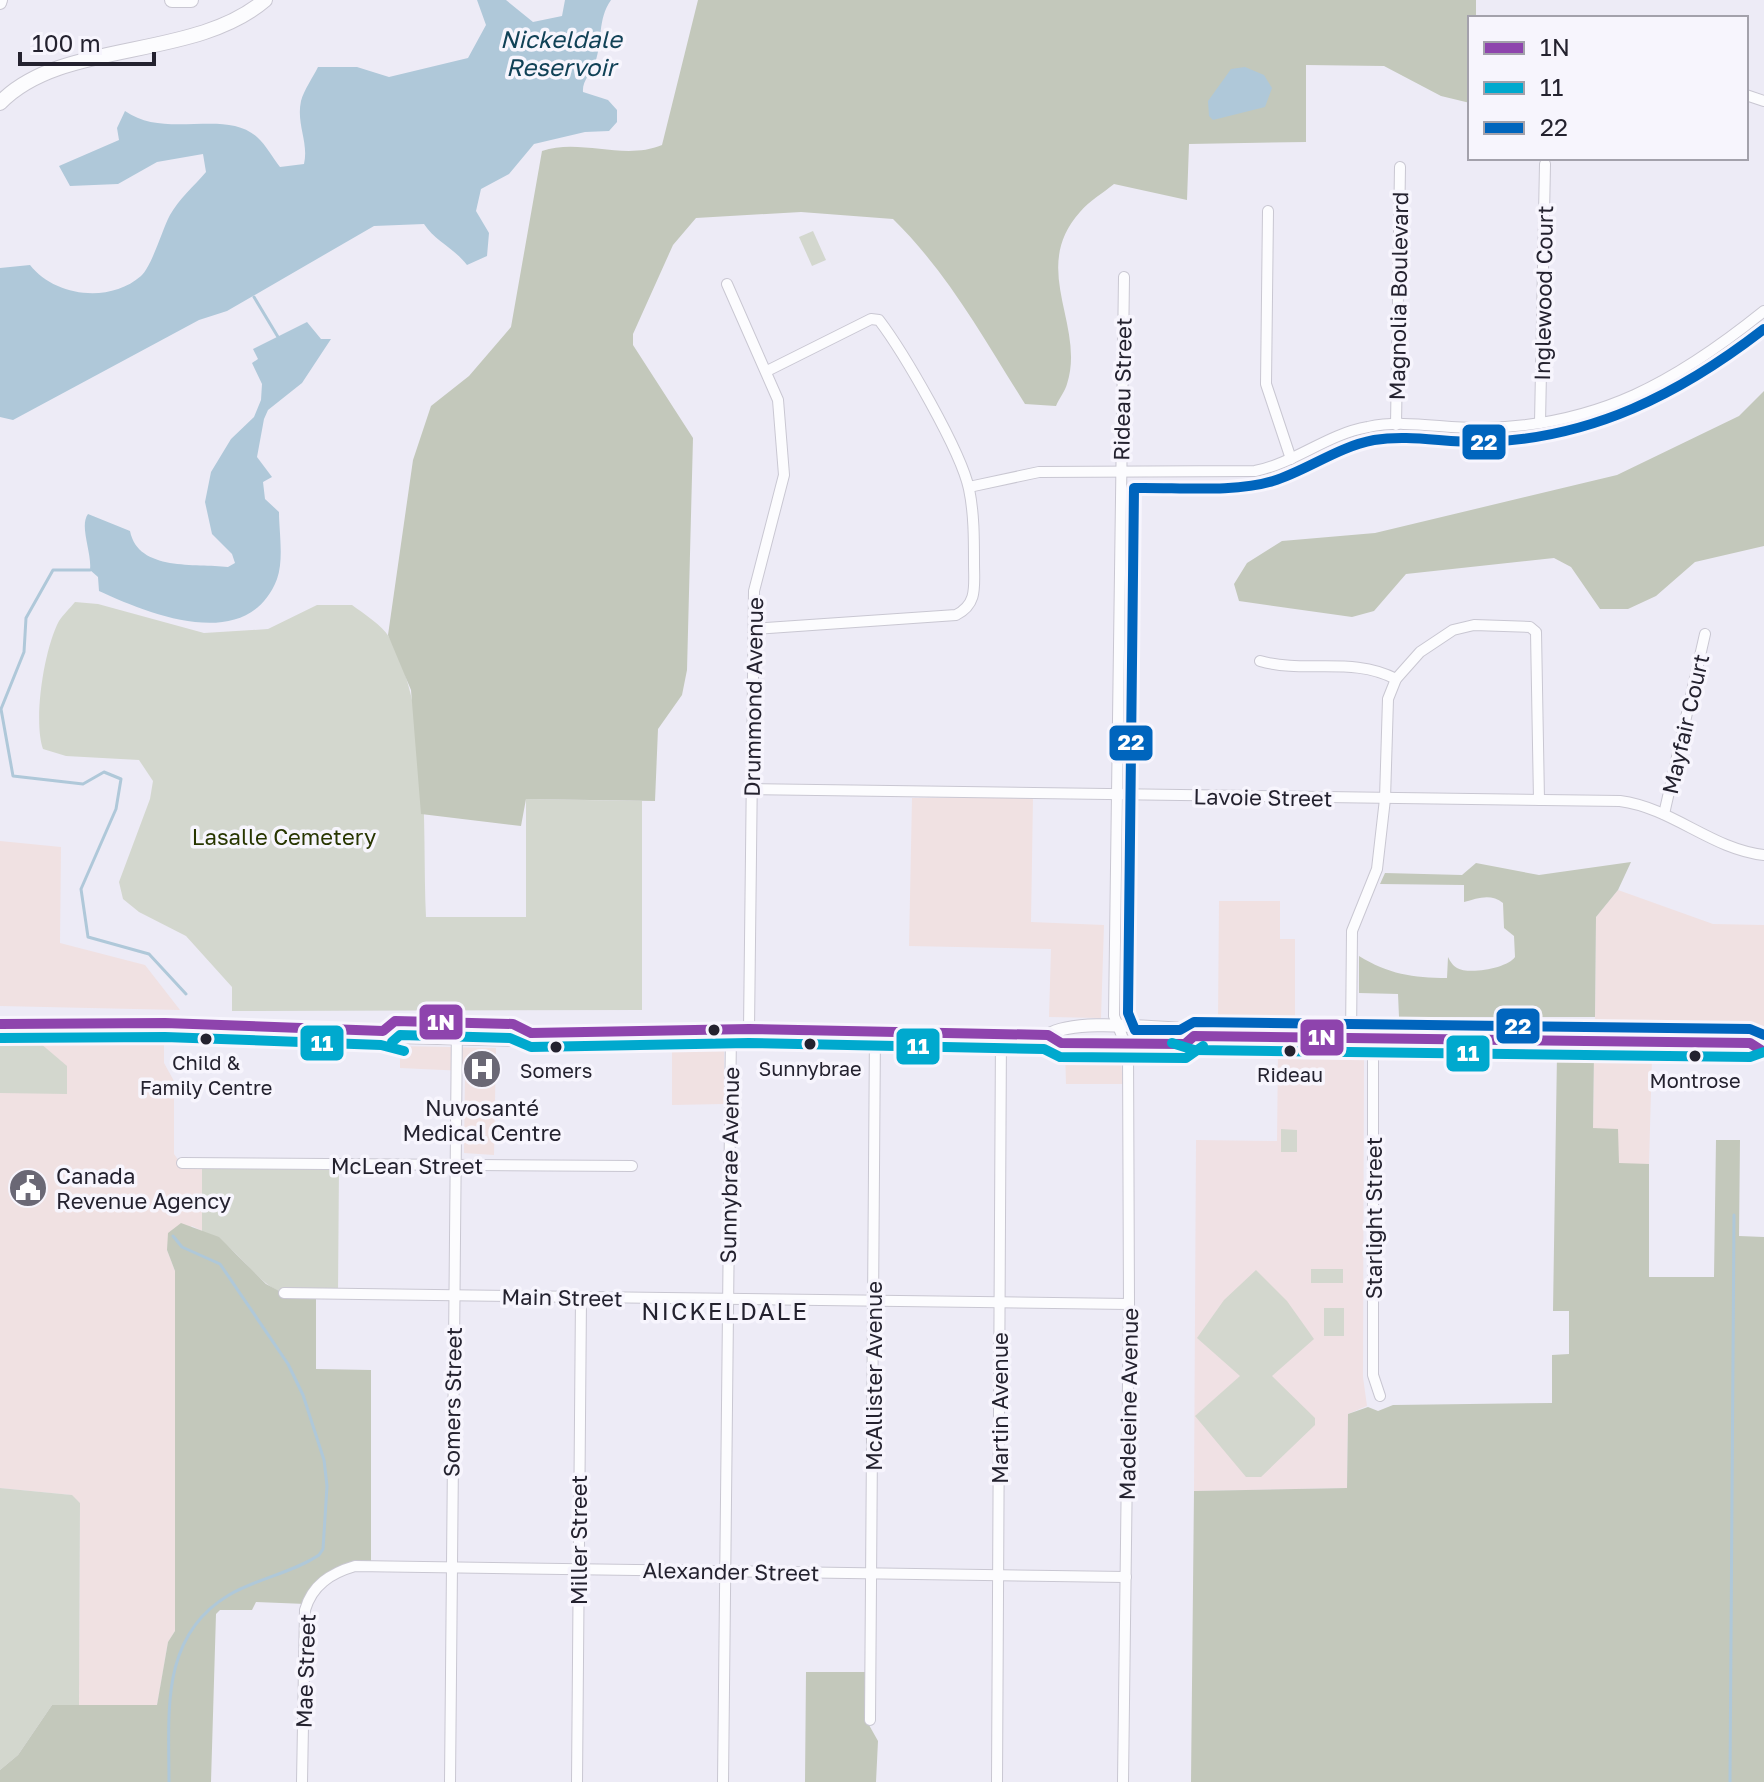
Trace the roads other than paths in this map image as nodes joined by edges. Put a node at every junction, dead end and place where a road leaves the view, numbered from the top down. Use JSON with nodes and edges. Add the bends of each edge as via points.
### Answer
{"nodes":[{"id":1,"x":172,"y":0,"type":"edge"},
{"id":2,"x":191,"y":0,"type":"edge"},
{"id":3,"x":265,"y":0,"type":"edge"},
{"id":4,"x":0,"y":103,"type":"edge"},
{"id":5,"x":1545,"y":164,"type":"dead end"},
{"id":6,"x":1400,"y":167,"type":"dead end"},
{"id":7,"x":1268,"y":211,"type":"dead end"},
{"id":8,"x":1124,"y":277,"type":"dead end"},
{"id":9,"x":727,"y":284,"type":"dead end"},
{"id":10,"x":1764,"y":311,"type":"edge"},
{"id":11,"x":767,"y":371,"type":"junction"},
{"id":12,"x":1540,"y":423,"type":"junction"},
{"id":13,"x":1396,"y":425,"type":"junction"},
{"id":14,"x":1291,"y":459,"type":"junction"},
{"id":15,"x":1120,"y":474,"type":"junction"},
{"id":16,"x":969,"y":487,"type":"junction"},
{"id":17,"x":753,"y":629,"type":"junction"},
{"id":18,"x":1705,"y":634,"type":"dead end"},
{"id":19,"x":1260,"y":661,"type":"dead end"},
{"id":20,"x":1396,"y":679,"type":"junction"},
{"id":21,"x":751,"y":789,"type":"junction"},
{"id":22,"x":1114,"y":796,"type":"junction"},
{"id":23,"x":1385,"y":799,"type":"junction"},
{"id":24,"x":1539,"y":800,"type":"junction"},
{"id":25,"x":1664,"y":814,"type":"junction"},
{"id":26,"x":1764,"y":855,"type":"edge"},
{"id":27,"x":457,"y":1022,"type":"junction"},
{"id":28,"x":0,"y":1024,"type":"edge"},
{"id":29,"x":1118,"y":1028,"type":"junction"},
{"id":30,"x":731,"y":1029,"type":"junction"},
{"id":31,"x":749,"y":1029,"type":"junction"},
{"id":32,"x":383,"y":1031,"type":"junction"},
{"id":33,"x":875,"y":1031,"type":"junction"},
{"id":34,"x":531,"y":1033,"type":"junction"},
{"id":35,"x":1001,"y":1034,"type":"junction"},
{"id":36,"x":1048,"y":1035,"type":"junction"},
{"id":37,"x":1194,"y":1036,"type":"junction"},
{"id":38,"x":1764,"y":1037,"type":"edge"},
{"id":39,"x":457,"y":1038,"type":"junction"},
{"id":40,"x":1351,"y":1039,"type":"junction"},
{"id":41,"x":1373,"y":1039,"type":"junction"},
{"id":42,"x":1750,"y":1043,"type":"junction"},
{"id":43,"x":1125,"y":1044,"type":"junction"},
{"id":44,"x":1764,"y":1052,"type":"edge"},
{"id":45,"x":182,"y":1163,"type":"dead end"},
{"id":46,"x":455,"y":1165,"type":"junction"},
{"id":47,"x":632,"y":1166,"type":"dead end"},
{"id":48,"x":284,"y":1293,"type":"dead end"},
{"id":49,"x":453,"y":1295,"type":"junction"},
{"id":50,"x":581,"y":1297,"type":"junction"},
{"id":51,"x":727,"y":1299,"type":"junction"},
{"id":52,"x":873,"y":1301,"type":"junction"},
{"id":53,"x":1000,"y":1302,"type":"junction"},
{"id":54,"x":1129,"y":1304,"type":"junction"},
{"id":55,"x":1380,"y":1396,"type":"dead end"},
{"id":56,"x":449,"y":1566,"type":"junction"},
{"id":57,"x":578,"y":1569,"type":"junction"},
{"id":58,"x":725,"y":1571,"type":"junction"},
{"id":59,"x":336,"y":1572,"type":"joint"},
{"id":60,"x":871,"y":1573,"type":"junction"},
{"id":61,"x":998,"y":1575,"type":"junction"},
{"id":62,"x":1126,"y":1577,"type":"junction"},
{"id":63,"x":870,"y":1720,"type":"dead end"},
{"id":64,"x":302,"y":1782,"type":"edge"},
{"id":65,"x":450,"y":1782,"type":"edge"},
{"id":66,"x":577,"y":1782,"type":"edge"},
{"id":67,"x":723,"y":1782,"type":"edge"},
{"id":68,"x":997,"y":1782,"type":"edge"},
{"id":69,"x":1123,"y":1782,"type":"edge"}],
"edges":[{"from":1,"to":2,"type":"highway"},
{"from":3,"to":4,"type":"highway","via":[[220,26],[41,76]]},
{"from":5,"to":12,"type":"street","name":"Inglewood Court"},
{"from":6,"to":13,"type":"street","name":"Magnolia Boulevard"},
{"from":7,"to":14,"type":"street","via":[[1266,384]]},
{"from":8,"to":15,"type":"street","name":"Rideau Street"},
{"from":9,"to":11,"type":"street","name":"Drummond Avenue"},
{"from":10,"to":12,"type":"street","via":[[1712,353],[1664,382],[1613,405]]},
{"from":11,"to":16,"type":"street","via":[[871,319],[879,320],[951,444]]},
{"from":11,"to":17,"type":"street","name":"Drummond Avenue","via":[[778,400],[784,475],[754,591]]},
{"from":12,"to":13,"type":"street","via":[[1484,428]]},
{"from":13,"to":14,"type":"street","via":[[1343,433]]},
{"from":14,"to":15,"type":"street","via":[[1255,471]]},
{"from":15,"to":16,"type":"street","via":[[1039,472]]},
{"from":15,"to":22,"type":"street","name":"Rideau Street"},
{"from":16,"to":17,"type":"street","via":[[974,596],[969,608],[956,615]]},
{"from":17,"to":21,"type":"street","name":"Drummond Avenue"},
{"from":18,"to":25,"type":"street","name":"Mayfair Court"},
{"from":19,"to":20,"type":"street","via":[[1358,665]]},
{"from":20,"to":23,"type":"street","via":[[1388,699]]},
{"from":20,"to":24,"type":"street","via":[[1420,652],[1453,630],[1474,625],[1530,627],[1536,632]]},
{"from":21,"to":22,"type":"street","name":"Lavoie Street"},
{"from":21,"to":31,"type":"street","name":"Drummond Avenue"},
{"from":22,"to":23,"type":"street","name":"Lavoie Street"},
{"from":22,"to":29,"type":"street","name":"Rideau Street"},
{"from":23,"to":24,"type":"street","name":"Lavoie Street"},
{"from":23,"to":40,"type":"street","via":[[1377,869],[1352,931]]},
{"from":24,"to":25,"type":"street","name":"Lavoie Street","via":[[1620,801]]},
{"from":25,"to":26,"type":"street","name":"Lavoie Street","via":[[1740,851]]},
{"from":27,"to":32,"type":"main road","via":[[395,1021]]},
{"from":27,"to":34,"type":"main road","via":[[513,1024]]},
{"from":27,"to":39,"type":"street","name":"Somers Street"},
{"from":28,"to":32,"type":"main road","via":[[165,1023]]},
{"from":29,"to":36,"type":"main road","via":[[1059,1027]]},
{"from":29,"to":37,"type":"main road","via":[[1185,1029]]},
{"from":29,"to":43,"type":"street","name":"Madeleine Avenue"},
{"from":30,"to":31,"type":"main road"},
{"from":30,"to":34,"type":"main road"},
{"from":30,"to":51,"type":"street","name":"Sunnybrae Avenue"},
{"from":31,"to":33,"type":"main road"},
{"from":32,"to":39,"type":"main road","via":[[397,1037]]},
{"from":33,"to":35,"type":"main road"},
{"from":33,"to":52,"type":"street","name":"McAllister Avenue"},
{"from":34,"to":39,"type":"main road","via":[[521,1040]]},
{"from":35,"to":36,"type":"main road"},
{"from":35,"to":53,"type":"street","name":"Martin Avenue"},
{"from":36,"to":43,"type":"main road","via":[[1061,1043]]},
{"from":37,"to":40,"type":"main road"},
{"from":37,"to":43,"type":"main road","via":[[1185,1044]]},
{"from":38,"to":42,"type":"main road"},
{"from":39,"to":46,"type":"street","name":"Somers Street"},
{"from":40,"to":41,"type":"main road"},
{"from":41,"to":42,"type":"main road"},
{"from":41,"to":55,"type":"street","name":"Starlight Street","via":[[1373,1375]]},
{"from":42,"to":44,"type":"main road"},
{"from":43,"to":54,"type":"street","name":"Madeleine Avenue"},
{"from":45,"to":46,"type":"street","name":"McLean Street"},
{"from":46,"to":47,"type":"street","name":"McLean Street"},
{"from":46,"to":49,"type":"street","name":"Somers Street"},
{"from":48,"to":49,"type":"street","name":"Main Street"},
{"from":49,"to":50,"type":"street","name":"Main Street"},
{"from":49,"to":56,"type":"street","name":"Somers Street"},
{"from":50,"to":51,"type":"street","name":"Main Street"},
{"from":50,"to":57,"type":"street","name":"Miller Street"},
{"from":51,"to":52,"type":"street","name":"Main Street"},
{"from":51,"to":58,"type":"street","name":"Sunnybrae Avenue"},
{"from":52,"to":53,"type":"street","name":"Main Street"},
{"from":52,"to":60,"type":"street","name":"McAllister Avenue"},
{"from":53,"to":54,"type":"street","name":"Main Street"},
{"from":53,"to":61,"type":"street","name":"Martin Avenue"},
{"from":54,"to":62,"type":"street","name":"Madeleine Avenue"},
{"from":56,"to":57,"type":"street","name":"Alexander Street"},
{"from":56,"to":59,"type":"street","name":"Alexander Street","via":[[366,1565]]},
{"from":56,"to":65,"type":"street","name":"Somers Street"},
{"from":57,"to":58,"type":"street","name":"Alexander Street"},
{"from":57,"to":66,"type":"street","name":"Miller Street"},
{"from":58,"to":60,"type":"street","name":"Alexander Street"},
{"from":58,"to":67,"type":"street","name":"Sunnybrae Avenue"},
{"from":59,"to":64,"type":"street","name":"Mae Street","via":[[315,1589],[305,1610]]},
{"from":60,"to":61,"type":"street","name":"Alexander Street"},
{"from":60,"to":63,"type":"street","name":"McAllister Avenue"},
{"from":61,"to":62,"type":"street","name":"Alexander Street"},
{"from":61,"to":68,"type":"street","name":"Martin Avenue"},
{"from":62,"to":69,"type":"street","name":"Madeleine Avenue"}]}
